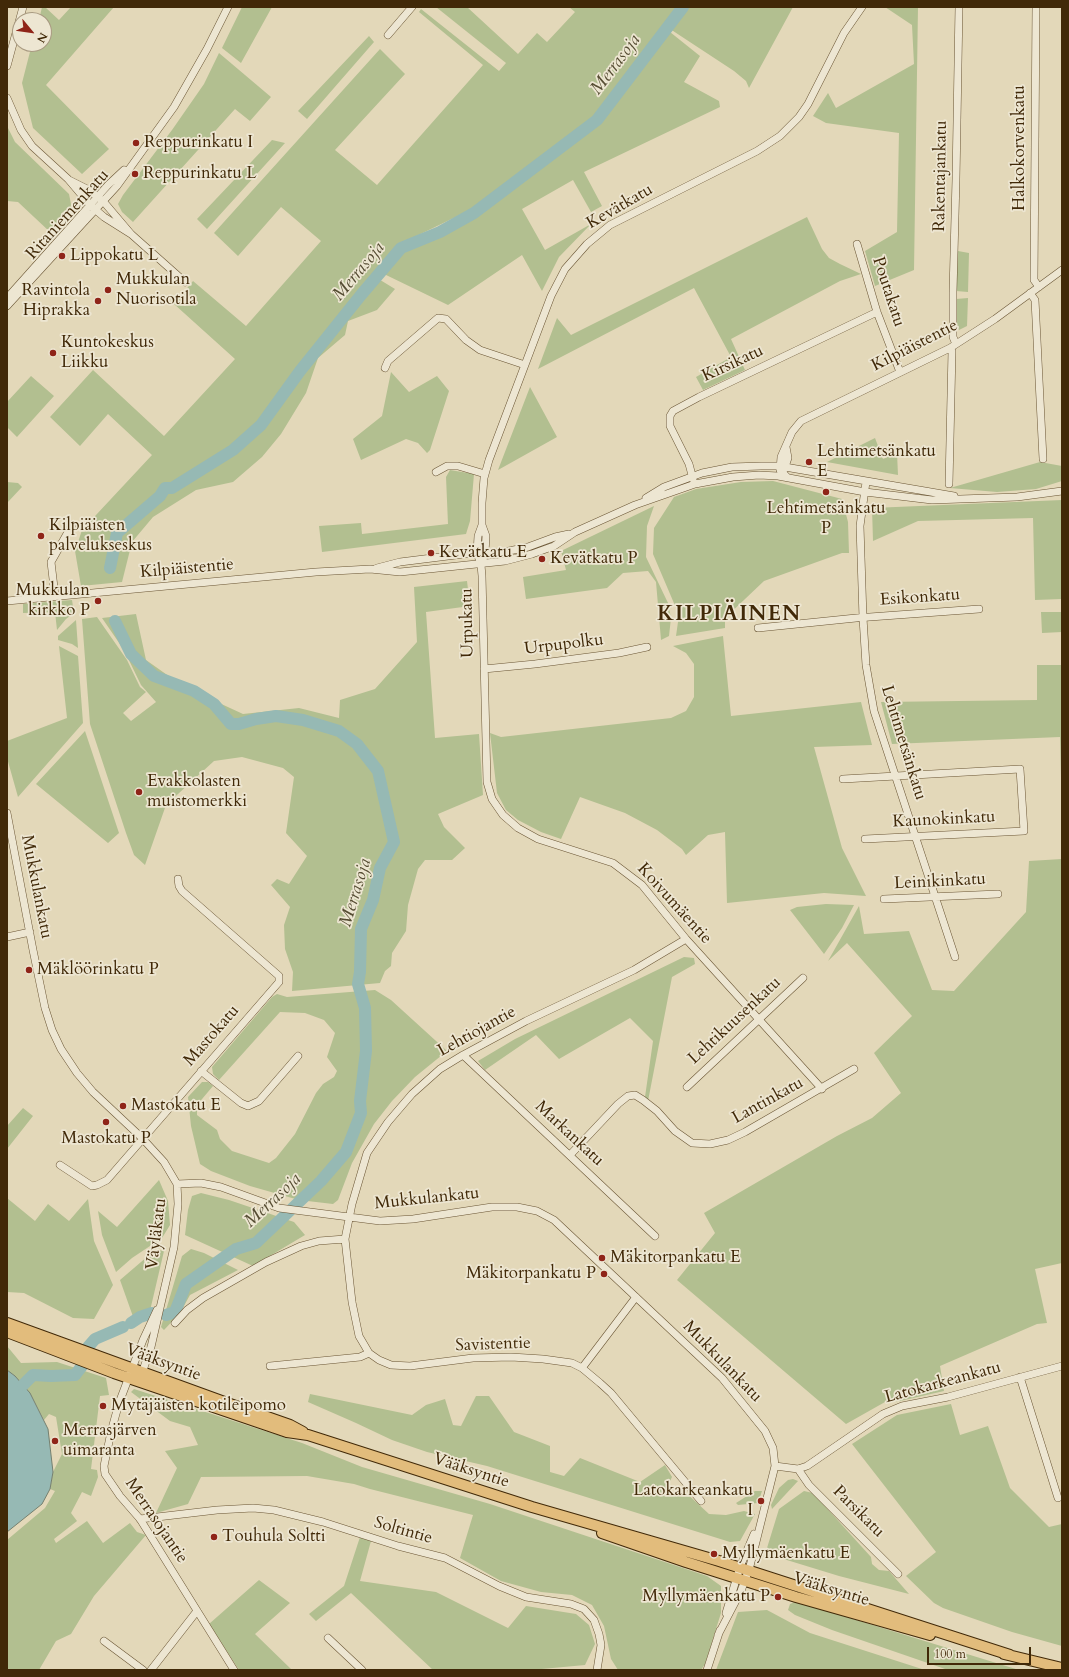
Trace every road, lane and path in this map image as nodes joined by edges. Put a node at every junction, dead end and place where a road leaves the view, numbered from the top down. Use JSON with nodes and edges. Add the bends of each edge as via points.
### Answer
{"nodes":[{"id":1,"x":23,"y":7,"type":"edge"},
{"id":2,"x":228,"y":7,"type":"edge"},
{"id":3,"x":412,"y":7,"type":"edge"},
{"id":4,"x":862,"y":7,"type":"edge"},
{"id":5,"x":959,"y":7,"type":"edge"},
{"id":6,"x":1036,"y":7,"type":"edge"},
{"id":7,"x":388,"y":35,"type":"dead end"},
{"id":8,"x":7,"y":66,"type":"edge"},
{"id":9,"x":7,"y":98,"type":"edge"},
{"id":10,"x":68,"y":179,"type":"junction"},
{"id":11,"x":100,"y":199,"type":"junction"},
{"id":12,"x":93,"y":207,"type":"junction"},
{"id":13,"x":131,"y":234,"type":"junction"},
{"id":14,"x":857,"y":244,"type":"dead end"},
{"id":15,"x":1062,"y":270,"type":"edge"},
{"id":16,"x":185,"y":282,"type":"dead end"},
{"id":17,"x":1039,"y":287,"type":"junction"},
{"id":18,"x":1030,"y":293,"type":"junction"},
{"id":19,"x":7,"y":298,"type":"edge"},
{"id":20,"x":7,"y":306,"type":"edge"},
{"id":21,"x":877,"y":312,"type":"junction"},
{"id":22,"x":953,"y":346,"type":"junction"},
{"id":23,"x":525,"y":365,"type":"junction"},
{"id":24,"x":385,"y":368,"type":"dead end"},
{"id":25,"x":900,"y":372,"type":"junction"},
{"id":26,"x":1043,"y":459,"type":"dead end"},
{"id":27,"x":781,"y":471,"type":"junction"},
{"id":28,"x":436,"y":472,"type":"dead end"},
{"id":29,"x":486,"y":474,"type":"junction"},
{"id":30,"x":692,"y":476,"type":"junction"},
{"id":31,"x":866,"y":482,"type":"junction"},
{"id":32,"x":695,"y":484,"type":"junction"},
{"id":33,"x":949,"y":484,"type":"dead end"},
{"id":34,"x":1062,"y":490,"type":"edge"},
{"id":35,"x":864,"y":492,"type":"junction"},
{"id":36,"x":970,"y":498,"type":"junction"},
{"id":37,"x":635,"y":505,"type":"junction"},
{"id":38,"x":72,"y":525,"type":"dead end"},
{"id":39,"x":575,"y":532,"type":"junction"},
{"id":40,"x":481,"y":553,"type":"junction"},
{"id":41,"x":481,"y":565,"type":"junction"},
{"id":42,"x":370,"y":569,"type":"junction"},
{"id":43,"x":55,"y":596,"type":"junction"},
{"id":44,"x":7,"y":601,"type":"edge"},
{"id":45,"x":979,"y":609,"type":"dead end"},
{"id":46,"x":863,"y":618,"type":"junction"},
{"id":47,"x":758,"y":628,"type":"dead end"},
{"id":48,"x":647,"y":646,"type":"dead end"},
{"id":49,"x":484,"y":669,"type":"junction"},
{"id":50,"x":484,"y":681,"type":"joint"},
{"id":51,"x":896,"y":775,"type":"junction"},
{"id":52,"x":843,"y":779,"type":"dead end"},
{"id":53,"x":7,"y":813,"type":"edge"},
{"id":54,"x":916,"y":837,"type":"junction"},
{"id":55,"x":865,"y":839,"type":"dead end"},
{"id":56,"x":178,"y":879,"type":"dead end"},
{"id":57,"x":998,"y":894,"type":"dead end"},
{"id":58,"x":936,"y":898,"type":"junction"},
{"id":59,"x":884,"y":899,"type":"dead end"},
{"id":60,"x":30,"y":932,"type":"junction"},
{"id":61,"x":7,"y":937,"type":"edge"},
{"id":62,"x":686,"y":939,"type":"junction"},
{"id":63,"x":955,"y":957,"type":"dead end"},
{"id":64,"x":803,"y":978,"type":"dead end"},
{"id":65,"x":758,"y":1020,"type":"junction"},
{"id":66,"x":463,"y":1055,"type":"junction"},
{"id":67,"x":298,"y":1056,"type":"dead end"},
{"id":68,"x":854,"y":1070,"type":"dead end"},
{"id":69,"x":201,"y":1071,"type":"junction"},
{"id":70,"x":687,"y":1087,"type":"dead end"},
{"id":71,"x":822,"y":1089,"type":"junction"},
{"id":72,"x":142,"y":1138,"type":"junction"},
{"id":73,"x":570,"y":1155,"type":"junction"},
{"id":74,"x":60,"y":1165,"type":"dead end"},
{"id":75,"x":177,"y":1184,"type":"junction"},
{"id":76,"x":349,"y":1217,"type":"junction"},
{"id":77,"x":655,"y":1236,"type":"dead end"},
{"id":78,"x":345,"y":1238,"type":"junction"},
{"id":79,"x":165,"y":1287,"type":"junction"},
{"id":80,"x":636,"y":1297,"type":"junction"},
{"id":81,"x":7,"y":1323,"type":"edge"},
{"id":82,"x":175,"y":1323,"type":"dead end"},
{"id":83,"x":7,"y":1332,"type":"edge"},
{"id":84,"x":369,"y":1353,"type":"junction"},
{"id":85,"x":270,"y":1366,"type":"dead end"},
{"id":86,"x":1061,"y":1366,"type":"edge"},
{"id":87,"x":582,"y":1368,"type":"junction"},
{"id":88,"x":143,"y":1373,"type":"junction"},
{"id":89,"x":131,"y":1374,"type":"junction"},
{"id":90,"x":1020,"y":1377,"type":"junction"},
{"id":91,"x":308,"y":1435,"type":"junction"},
{"id":92,"x":775,"y":1466,"type":"junction"},
{"id":93,"x":798,"y":1469,"type":"junction"},
{"id":94,"x":1058,"y":1498,"type":"dead end"},
{"id":95,"x":701,"y":1501,"type":"dead end"},
{"id":96,"x":532,"y":1507,"type":"junction"},
{"id":97,"x":140,"y":1519,"type":"junction"},
{"id":98,"x":744,"y":1568,"type":"junction"},
{"id":99,"x":898,"y":1574,"type":"dead end"},
{"id":100,"x":741,"y":1579,"type":"junction"},
{"id":101,"x":197,"y":1611,"type":"junction"},
{"id":102,"x":328,"y":1638,"type":"dead end"},
{"id":103,"x":104,"y":1641,"type":"dead end"},
{"id":104,"x":1010,"y":1655,"type":"junction"},
{"id":105,"x":1062,"y":1668,"type":"edge"},
{"id":106,"x":143,"y":1670,"type":"edge"},
{"id":107,"x":151,"y":1670,"type":"edge"},
{"id":108,"x":234,"y":1670,"type":"edge"},
{"id":109,"x":362,"y":1670,"type":"edge"},
{"id":110,"x":597,"y":1670,"type":"edge"},
{"id":111,"x":707,"y":1670,"type":"edge"}],
"edges":[{"from":1,"to":8,"type":"street"},
{"from":2,"to":11,"type":"street","name":"Ritaniemenkatu","via":[[174,107],[134,160]]},
{"from":3,"to":7,"type":"street"},
{"from":4,"to":23,"type":"street","name":"Kevätkatu","via":[[844,34],[808,104],[780,136],[757,151],[610,225],[587,244],[565,269],[557,284]]},
{"from":5,"to":22,"type":"street","name":"Rakentajankatu"},
{"from":6,"to":17,"type":"street","name":"Halkokorvenkatu","via":[[1034,280]]},
{"from":9,"to":10,"type":"street","via":[[21,130],[32,146]]},
{"from":10,"to":11,"type":"street"},
{"from":10,"to":12,"type":"street"},
{"from":11,"to":12,"type":"street","name":"Ritaniemenkatu"},
{"from":11,"to":13,"type":"street"},
{"from":12,"to":13,"type":"street"},
{"from":12,"to":19,"type":"street","name":"Ritaniemenkatu"},
{"from":12,"to":20,"type":"street","name":"Ritaniemenkatu"},
{"from":13,"to":16,"type":"street"},
{"from":14,"to":21,"type":"street","name":"Poutakatu"},
{"from":15,"to":17,"type":"street","name":"Kilpiäistentie"},
{"from":17,"to":18,"type":"street","name":"Kilpiäistentie"},
{"from":18,"to":22,"type":"street","name":"Kilpiäistentie"},
{"from":18,"to":26,"type":"street","via":[[1035,300]]},
{"from":21,"to":25,"type":"street","name":"Poutakatu"},
{"from":21,"to":30,"type":"street","name":"Kirsikatu","via":[[673,411],[670,426],[689,464]]},
{"from":22,"to":25,"type":"street","name":"Kilpiäistentie"},
{"from":22,"to":33,"type":"street","name":"Rakentajankatu"},
{"from":23,"to":24,"type":"street","via":[[480,350],[466,340],[446,319],[438,318],[388,361]]},
{"from":23,"to":29,"type":"street","name":"Kevätkatu"},
{"from":25,"to":27,"type":"street","name":"Kilpiäistentie","via":[[801,421],[792,432],[781,457]]},
{"from":27,"to":30,"type":"street","name":"Kilpiäistentie","via":[[732,467]]},
{"from":27,"to":31,"type":"street"},
{"from":27,"to":32,"type":"street","name":"Kilpiäistentie"},
{"from":27,"to":35,"type":"street","via":[[788,478]]},
{"from":28,"to":29,"type":"street","via":[[447,466],[458,466]]},
{"from":29,"to":40,"type":"street","name":"Kevätkatu","via":[[482,503],[482,525],[486,536]]},
{"from":30,"to":32,"type":"street","name":"Kirsikatu"},
{"from":30,"to":37,"type":"street","name":"Kilpiäistentie","via":[[664,488]]},
{"from":31,"to":35,"type":"street","name":"Lehtimetsänkatu"},
{"from":31,"to":36,"type":"street"},
{"from":32,"to":37,"type":"street","name":"Kilpiäistentie"},
{"from":34,"to":36,"type":"street","via":[[1017,497]]},
{"from":35,"to":36,"type":"street","via":[[932,500]]},
{"from":35,"to":46,"type":"street","name":"Lehtimetsänkatu","via":[[860,526]]},
{"from":37,"to":39,"type":"street","name":"Kilpiäistentie"},
{"from":38,"to":43,"type":"street","via":[[50,562]]},
{"from":39,"to":40,"type":"street","name":"Kilpiäistentie","via":[[528,547]]},
{"from":39,"to":41,"type":"street","name":"Kilpiäistentie","via":[[554,546],[532,554]]},
{"from":40,"to":41,"type":"street","name":"Kevätkatu"},
{"from":40,"to":42,"type":"street","name":"Kilpiäistentie","via":[[400,562]]},
{"from":41,"to":42,"type":"street","name":"Kilpiäistentie","via":[[400,572]]},
{"from":41,"to":49,"type":"street","name":"Urpukatu"},
{"from":42,"to":43,"type":"street","name":"Kilpiäistentie"},
{"from":43,"to":44,"type":"street","name":"Kilpiäistentie"},
{"from":45,"to":46,"type":"street","name":"Esikonkatu"},
{"from":46,"to":47,"type":"street","name":"Esikonkatu"},
{"from":46,"to":51,"type":"street","name":"Lehtimetsänkatu","via":[[866,665],[874,711]]},
{"from":48,"to":49,"type":"street","name":"Urpupolku","via":[[619,653]]},
{"from":49,"to":50,"type":"street","name":"Urpukatu"},
{"from":50,"to":62,"type":"street","name":"Koivumäentie","via":[[487,782],[492,799],[503,815],[518,828],[538,839],[613,862],[642,886]]},
{"from":51,"to":52,"type":"street"},
{"from":51,"to":54,"type":"street","name":"Lehtimetsänkatu"},
{"from":51,"to":54,"type":"street","name":"Kaunokinkatu","via":[[1020,769],[1024,831]]},
{"from":53,"to":60,"type":"street","name":"Mukkulankatu"},
{"from":54,"to":55,"type":"street","name":"Kaunokinkatu"},
{"from":54,"to":58,"type":"street","name":"Lehtimetsänkatu"},
{"from":56,"to":69,"type":"street","name":"Mastokatu","via":[[182,892],[280,979]]},
{"from":57,"to":58,"type":"street","name":"Leinikinkatu"},
{"from":58,"to":59,"type":"street","name":"Leinikinkatu"},
{"from":58,"to":63,"type":"street","name":"Lehtimetsänkatu"},
{"from":60,"to":61,"type":"street"},
{"from":60,"to":72,"type":"street","name":"Mukkulankatu","via":[[45,1008],[61,1049],[93,1092]]},
{"from":62,"to":65,"type":"street","name":"Koivumäentie"},
{"from":62,"to":66,"type":"street","name":"Lehtiojantie","via":[[634,970]]},
{"from":64,"to":65,"type":"street","name":"Lehtikuusenkatu"},
{"from":65,"to":70,"type":"street","name":"Lehtikuusenkatu"},
{"from":65,"to":71,"type":"street","name":"Koivumäentie"},
{"from":66,"to":73,"type":"street","name":"Markankatu"},
{"from":66,"to":76,"type":"street","name":"Lehtiojantie","via":[[440,1069],[412,1094],[388,1122],[367,1153]]},
{"from":67,"to":69,"type":"street","via":[[259,1101],[248,1106],[241,1104]]},
{"from":68,"to":71,"type":"street","name":"Lantinkatu"},
{"from":69,"to":72,"type":"street","name":"Mastokatu"},
{"from":71,"to":73,"type":"street","name":"Lantinkatu","via":[[745,1132],[728,1140],[710,1144],[692,1144],[675,1131],[657,1111],[635,1095],[628,1096]]},
{"from":72,"to":74,"type":"street","name":"Mastokatu","via":[[107,1180],[97,1185],[92,1186]]},
{"from":72,"to":75,"type":"street","name":"Mukkulankatu","via":[[164,1162]]},
{"from":73,"to":77,"type":"street","name":"Markankatu"},
{"from":75,"to":76,"type":"street","name":"Mukkulankatu","via":[[200,1183],[221,1187],[279,1208]]},
{"from":75,"to":79,"type":"street","name":"Väyläkatu","via":[[176,1232]]},
{"from":76,"to":78,"type":"street","name":"Savistentie"},
{"from":76,"to":80,"type":"street","name":"Mukkulankatu","via":[[380,1221],[413,1219],[492,1207],[517,1207],[537,1211],[554,1220]]},
{"from":78,"to":82,"type":"street","via":[[300,1246],[266,1262],[203,1298]]},
{"from":78,"to":84,"type":"street","name":"Savistentie","via":[[352,1302],[359,1336]]},
{"from":79,"to":88,"type":"street","name":"Väyläkatu"},
{"from":79,"to":89,"type":"street","name":"Väyläkatu"},
{"from":80,"to":87,"type":"street"},
{"from":80,"to":92,"type":"street","name":"Mukkulankatu","via":[[704,1360],[738,1396],[765,1431],[773,1448]]},
{"from":81,"to":89,"type":"highway","name":"Vääksyntie"},
{"from":83,"to":89,"type":"highway","name":"Vääksyntie"},
{"from":84,"to":85,"type":"street","via":[[360,1357]]},
{"from":84,"to":87,"type":"street","name":"Savistentie","via":[[391,1365],[410,1366],[473,1358],[511,1357],[543,1359]]},
{"from":86,"to":90,"type":"street","name":"Latokarkeankatu"},
{"from":87,"to":95,"type":"street","name":"Savistentie","via":[[611,1394]]},
{"from":88,"to":89,"type":"highway","name":"Vääksyntie"},
{"from":88,"to":91,"type":"highway","name":"Vääksyntie","via":[[290,1425]]},
{"from":89,"to":91,"type":"highway","name":"Vääksyntie","via":[[287,1432]]},
{"from":89,"to":97,"type":"street","name":"Merrasojantie","via":[[116,1413],[104,1466],[105,1474]]},
{"from":90,"to":93,"type":"street","name":"Latokarkeankatu","via":[[948,1397],[902,1406],[883,1414],[807,1466]]},
{"from":90,"to":94,"type":"street"},
{"from":91,"to":96,"type":"highway","name":"Vääksyntie"},
{"from":92,"to":93,"type":"street"},
{"from":92,"to":98,"type":"street","name":"Mukkulankatu"},
{"from":93,"to":99,"type":"street","name":"Parsikatu","via":[[809,1485]]},
{"from":96,"to":98,"type":"highway","name":"Vääksyntie"},
{"from":96,"to":100,"type":"highway","name":"Vääksyntie"},
{"from":97,"to":101,"type":"street","name":"Merrasojantie"},
{"from":97,"to":110,"type":"street","name":"Soltintie","via":[[217,1510],[267,1509],[323,1522],[445,1558],[526,1596],[571,1604],[584,1609],[594,1620],[599,1634],[601,1645]]},
{"from":98,"to":100,"type":"street","name":"Mukkulankatu"},
{"from":98,"to":104,"type":"highway","name":"Vääksyntie"},
{"from":100,"to":104,"type":"highway","name":"Vääksyntie","via":[[886,1623]]},
{"from":100,"to":111,"type":"street","name":"Mukkulankatu"},
{"from":101,"to":107,"type":"street"},
{"from":101,"to":108,"type":"street","name":"Merrasojantie"},
{"from":102,"to":109,"type":"street"},
{"from":103,"to":106,"type":"street"},
{"from":104,"to":105,"type":"highway","name":"Vääksyntie"}]}
